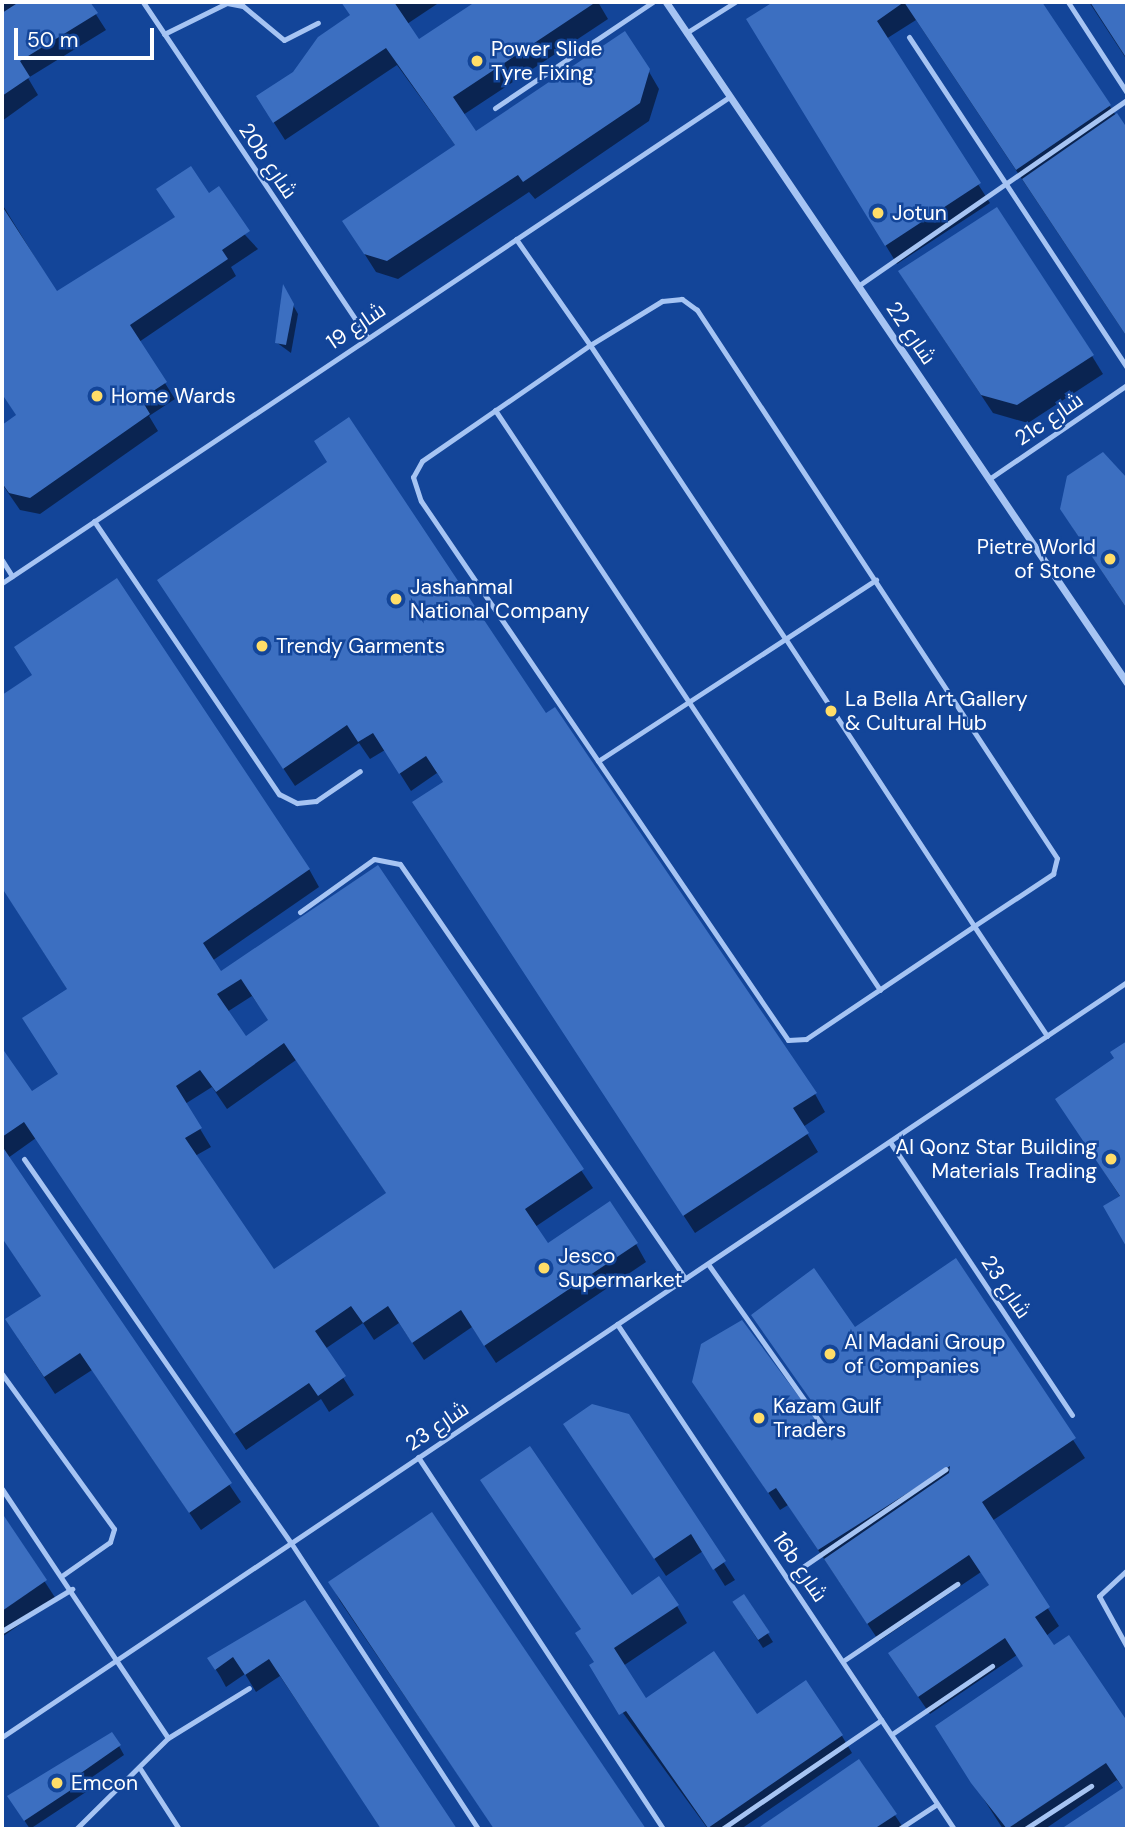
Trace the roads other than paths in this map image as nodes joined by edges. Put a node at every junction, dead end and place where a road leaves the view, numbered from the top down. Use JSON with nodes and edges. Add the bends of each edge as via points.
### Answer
{"nodes":[{"id":1,"x":143,"y":2,"type":"edge"},
{"id":2,"x":653,"y":2,"type":"edge"},
{"id":3,"x":666,"y":2,"type":"edge"},
{"id":4,"x":735,"y":2,"type":"edge"},
{"id":5,"x":1068,"y":2,"type":"edge"},
{"id":6,"x":318,"y":23,"type":"dead end"},
{"id":7,"x":686,"y":33,"type":"junction"},
{"id":8,"x":164,"y":34,"type":"junction"},
{"id":9,"x":909,"y":37,"type":"dead end"},
{"id":10,"x":1127,"y":93,"type":"edge"},
{"id":11,"x":729,"y":97,"type":"junction"},
{"id":12,"x":1127,"y":100,"type":"edge"},
{"id":13,"x":495,"y":108,"type":"dead end"},
{"id":14,"x":1006,"y":184,"type":"junction"},
{"id":15,"x":516,"y":239,"type":"junction"},
{"id":16,"x":858,"y":286,"type":"junction"},
{"id":17,"x":368,"y":337,"type":"junction"},
{"id":18,"x":590,"y":345,"type":"junction"},
{"id":19,"x":1127,"y":367,"type":"edge"},
{"id":20,"x":1127,"y":385,"type":"edge"},
{"id":21,"x":1121,"y":390,"type":"junction"},
{"id":22,"x":1127,"y":398,"type":"edge"},
{"id":23,"x":495,"y":410,"type":"junction"},
{"id":24,"x":989,"y":479,"type":"junction"},
{"id":25,"x":94,"y":521,"type":"junction"},
{"id":26,"x":2,"y":561,"type":"edge"},
{"id":27,"x":12,"y":576,"type":"junction"},
{"id":28,"x":876,"y":580,"type":"junction"},
{"id":29,"x":2,"y":583,"type":"edge"},
{"id":30,"x":785,"y":638,"type":"junction"},
{"id":31,"x":1127,"y":683,"type":"edge"},
{"id":32,"x":690,"y":704,"type":"junction"},
{"id":33,"x":598,"y":761,"type":"junction"},
{"id":34,"x":360,"y":771,"type":"dead end"},
{"id":35,"x":300,"y":912,"type":"dead end"},
{"id":36,"x":974,"y":926,"type":"junction"},
{"id":37,"x":1127,"y":982,"type":"edge"},
{"id":38,"x":880,"y":989,"type":"junction"},
{"id":39,"x":1047,"y":1036,"type":"junction"},
{"id":40,"x":890,"y":1142,"type":"junction"},
{"id":41,"x":24,"y":1159,"type":"dead end"},
{"id":42,"x":708,"y":1264,"type":"junction"},
{"id":43,"x":685,"y":1278,"type":"junction"},
{"id":44,"x":617,"y":1324,"type":"junction"},
{"id":45,"x":2,"y":1374,"type":"edge"},
{"id":46,"x":1072,"y":1415,"type":"dead end"},
{"id":47,"x":830,"y":1436,"type":"dead end"},
{"id":48,"x":418,"y":1457,"type":"junction"},
{"id":49,"x":946,"y":1469,"type":"dead end"},
{"id":50,"x":2,"y":1489,"type":"edge"},
{"id":51,"x":291,"y":1543,"type":"junction"},
{"id":52,"x":1124,"y":1572,"type":"edge"},
{"id":53,"x":63,"y":1575,"type":"junction"},
{"id":54,"x":788,"y":1577,"type":"junction"},
{"id":55,"x":1127,"y":1582,"type":"edge"},
{"id":56,"x":957,"y":1584,"type":"dead end"},
{"id":57,"x":72,"y":1589,"type":"junction"},
{"id":58,"x":2,"y":1631,"type":"edge"},
{"id":59,"x":1127,"y":1647,"type":"edge"},
{"id":60,"x":117,"y":1660,"type":"junction"},
{"id":61,"x":843,"y":1661,"type":"junction"},
{"id":62,"x":992,"y":1666,"type":"dead end"},
{"id":63,"x":249,"y":1688,"type":"dead end"},
{"id":64,"x":881,"y":1720,"type":"junction"},
{"id":65,"x":892,"y":1734,"type":"junction"},
{"id":66,"x":2,"y":1737,"type":"edge"},
{"id":67,"x":169,"y":1738,"type":"junction"},
{"id":68,"x":141,"y":1770,"type":"junction"},
{"id":69,"x":1091,"y":1786,"type":"dead end"},
{"id":70,"x":937,"y":1804,"type":"junction"},
{"id":71,"x":76,"y":1829,"type":"edge"},
{"id":72,"x":179,"y":1829,"type":"edge"},
{"id":73,"x":478,"y":1829,"type":"edge"},
{"id":74,"x":663,"y":1829,"type":"edge"},
{"id":75,"x":722,"y":1829,"type":"edge"},
{"id":76,"x":899,"y":1829,"type":"edge"},
{"id":77,"x":954,"y":1829,"type":"edge"},
{"id":78,"x":1025,"y":1829,"type":"edge"}],
"edges":[{"from":1,"to":8,"type":"lane","name":"20b شارع"},
{"from":2,"to":13,"type":"lane"},
{"from":3,"to":7,"type":"street","name":"شارع 22"},
{"from":4,"to":7,"type":"lane"},
{"from":5,"to":10,"type":"lane"},
{"from":6,"to":8,"type":"lane","via":[[284,40],[243,6],[227,3]]},
{"from":7,"to":11,"type":"street","name":"شارع 22"},
{"from":8,"to":17,"type":"lane","name":"20b شارع"},
{"from":9,"to":14,"type":"lane"},
{"from":11,"to":15,"type":"lane","name":"شارع 19"},
{"from":11,"to":16,"type":"street","name":"شارع 22"},
{"from":12,"to":14,"type":"lane"},
{"from":14,"to":16,"type":"lane"},
{"from":14,"to":19,"type":"lane"},
{"from":15,"to":17,"type":"lane","name":"شارع 19"},
{"from":15,"to":18,"type":"lane"},
{"from":16,"to":24,"type":"street","name":"شارع 22"},
{"from":17,"to":25,"type":"lane","name":"شارع 19"},
{"from":18,"to":23,"type":"lane"},
{"from":18,"to":28,"type":"lane","via":[[662,302],[682,299],[697,310]]},
{"from":18,"to":30,"type":"lane"},
{"from":20,"to":21,"type":"lane","name":"21c شارع"},
{"from":21,"to":22,"type":"lane"},
{"from":21,"to":24,"type":"lane","name":"21c شارع"},
{"from":23,"to":32,"type":"lane"},
{"from":23,"to":33,"type":"lane","via":[[422,461],[414,477],[421,501]]},
{"from":24,"to":31,"type":"street","name":"شارع 22"},
{"from":25,"to":27,"type":"lane","name":"شارع 19"},
{"from":25,"to":34,"type":"lane","via":[[279,794],[297,803],[316,802]]},
{"from":26,"to":27,"type":"lane"},
{"from":27,"to":29,"type":"lane","name":"شارع 19"},
{"from":28,"to":30,"type":"lane"},
{"from":28,"to":36,"type":"lane","via":[[1058,858],[1053,874]]},
{"from":30,"to":32,"type":"lane"},
{"from":30,"to":36,"type":"lane"},
{"from":32,"to":33,"type":"lane"},
{"from":32,"to":38,"type":"lane"},
{"from":33,"to":38,"type":"lane","via":[[788,1040],[806,1039]]},
{"from":35,"to":43,"type":"lane","via":[[374,859],[388,857],[400,864]]},
{"from":36,"to":38,"type":"lane"},
{"from":36,"to":39,"type":"lane"},
{"from":37,"to":39,"type":"lane","name":"شارع 23"},
{"from":39,"to":40,"type":"lane","name":"شارع 23"},
{"from":40,"to":42,"type":"lane","name":"شارع 23"},
{"from":40,"to":46,"type":"lane","name":"شارع 23"},
{"from":41,"to":51,"type":"lane"},
{"from":42,"to":43,"type":"lane","name":"شارع 23"},
{"from":42,"to":47,"type":"lane"},
{"from":43,"to":44,"type":"lane","name":"شارع 23"},
{"from":44,"to":48,"type":"lane","name":"شارع 23"},
{"from":44,"to":54,"type":"lane","name":"16b شارع"},
{"from":45,"to":53,"type":"lane","via":[[114,1529],[110,1542]]},
{"from":48,"to":51,"type":"lane","name":"شارع 23"},
{"from":48,"to":74,"type":"lane"},
{"from":49,"to":54,"type":"lane"},
{"from":50,"to":53,"type":"lane"},
{"from":51,"to":60,"type":"lane","name":"شارع 23"},
{"from":51,"to":73,"type":"lane"},
{"from":52,"to":55,"type":"lane"},
{"from":52,"to":59,"type":"lane","via":[[1102,1586],[1098,1601]]},
{"from":53,"to":57,"type":"lane"},
{"from":54,"to":61,"type":"lane","name":"16b شارع"},
{"from":56,"to":61,"type":"lane"},
{"from":57,"to":58,"type":"lane"},
{"from":57,"to":60,"type":"lane"},
{"from":60,"to":66,"type":"lane","name":"شارع 23"},
{"from":60,"to":67,"type":"lane"},
{"from":61,"to":64,"type":"lane","name":"16b شارع"},
{"from":62,"to":65,"type":"lane"},
{"from":63,"to":67,"type":"lane"},
{"from":64,"to":65,"type":"lane","name":"16b شارع"},
{"from":64,"to":75,"type":"lane"},
{"from":65,"to":70,"type":"lane","name":"16b شارع"},
{"from":67,"to":68,"type":"lane"},
{"from":68,"to":71,"type":"lane"},
{"from":68,"to":72,"type":"lane"},
{"from":69,"to":78,"type":"lane"},
{"from":70,"to":76,"type":"lane"},
{"from":70,"to":77,"type":"lane","name":"16b شارع"}]}
